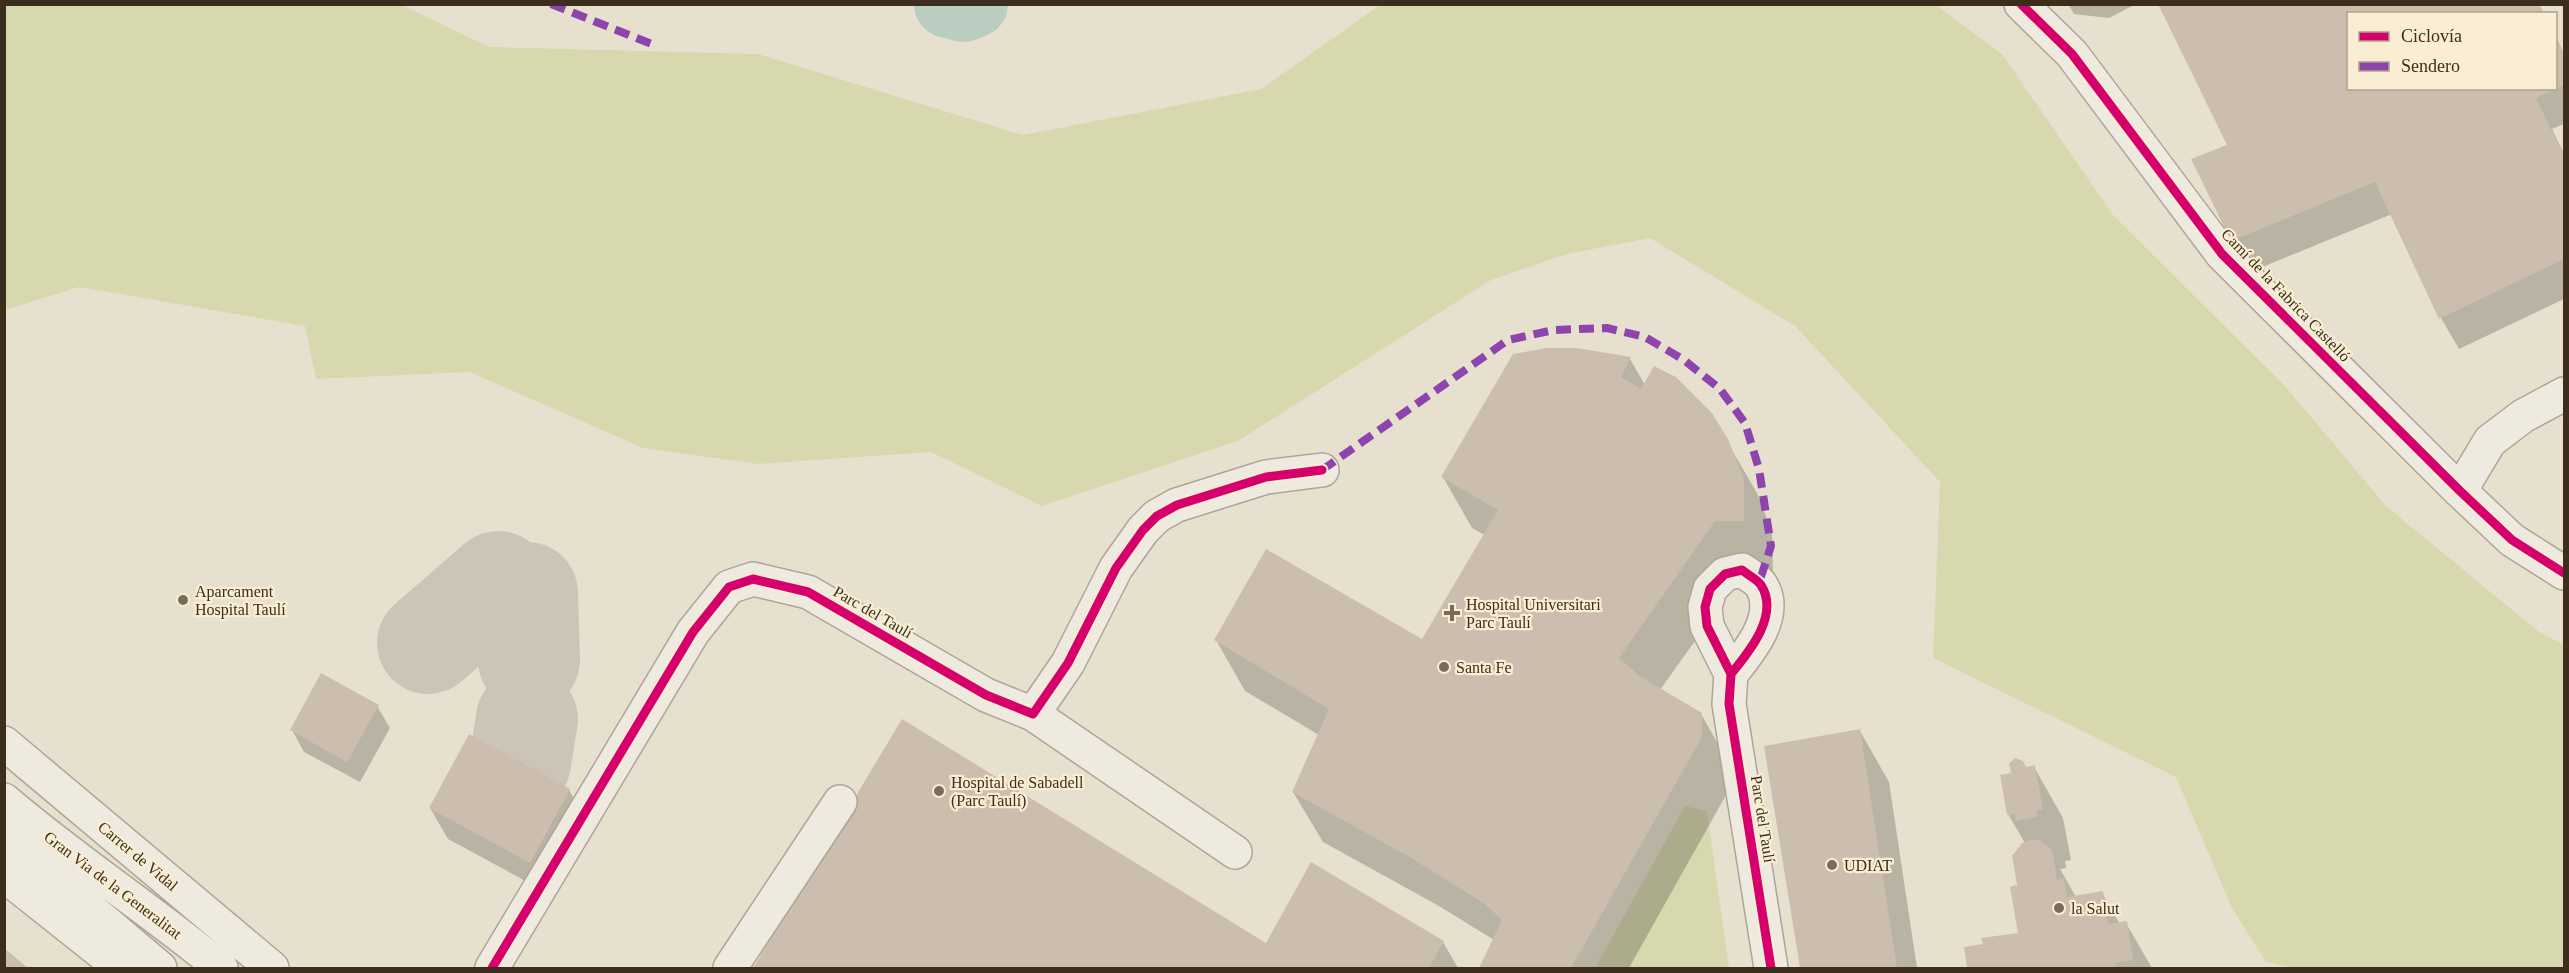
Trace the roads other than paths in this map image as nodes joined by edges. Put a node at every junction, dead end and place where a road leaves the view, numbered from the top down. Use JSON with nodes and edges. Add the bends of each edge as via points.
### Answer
{"nodes":[{"id":1,"x":2021,"y":4,"type":"edge"},
{"id":2,"x":2565,"y":394,"type":"edge"},
{"id":3,"x":1322,"y":470,"type":"dead end"},
{"id":4,"x":2460,"y":491,"type":"junction"},
{"id":5,"x":2565,"y":573,"type":"edge"},
{"id":6,"x":1731,"y":674,"type":"dead end"},
{"id":7,"x":1033,"y":714,"type":"junction"},
{"id":8,"x":4,"y":743,"type":"edge"},
{"id":9,"x":4,"y":800,"type":"edge"},
{"id":10,"x":840,"y":802,"type":"dead end"},
{"id":11,"x":4,"y":836,"type":"edge"},
{"id":12,"x":1235,"y":852,"type":"dead end"},
{"id":13,"x":4,"y":875,"type":"edge"},
{"id":14,"x":121,"y":969,"type":"edge"},
{"id":15,"x":160,"y":969,"type":"edge"},
{"id":16,"x":221,"y":969,"type":"edge"},
{"id":17,"x":272,"y":969,"type":"edge"},
{"id":18,"x":492,"y":969,"type":"edge"},
{"id":19,"x":730,"y":969,"type":"edge"},
{"id":20,"x":1772,"y":969,"type":"edge"}],
"edges":[{"from":1,"to":4,"type":"street","name":"Camí de la Fabrica Castelló","via":[[2072,54],[2222,254]]},
{"from":2,"to":4,"type":"street","via":[[2523,416],[2490,441]]},
{"from":3,"to":7,"type":"street","via":[[1266,477],[1177,505],[1157,516],[1116,568],[1068,663]]},
{"from":4,"to":5,"type":"street","name":"Camí de la Fabrica Castelló","via":[[2512,540]]},
{"from":6,"to":20,"type":"street","name":"Parc del Taulí","via":[[1729,704]]},
{"from":7,"to":12,"type":"street","name":"Parc del Taulí"},
{"from":7,"to":18,"type":"street","name":"Parc del Taulí","via":[[986,696],[808,592],[753,579],[729,587],[693,632]]},
{"from":8,"to":17,"type":"street","name":"Carrer de Vidal"},
{"from":9,"to":16,"type":"street","name":"Gran Via de la Generalitat"},
{"from":10,"to":19,"type":"street"},
{"from":11,"to":15,"type":"street","name":"Gran Via de la Generalitat"},
{"from":13,"to":14,"type":"street"}]}
